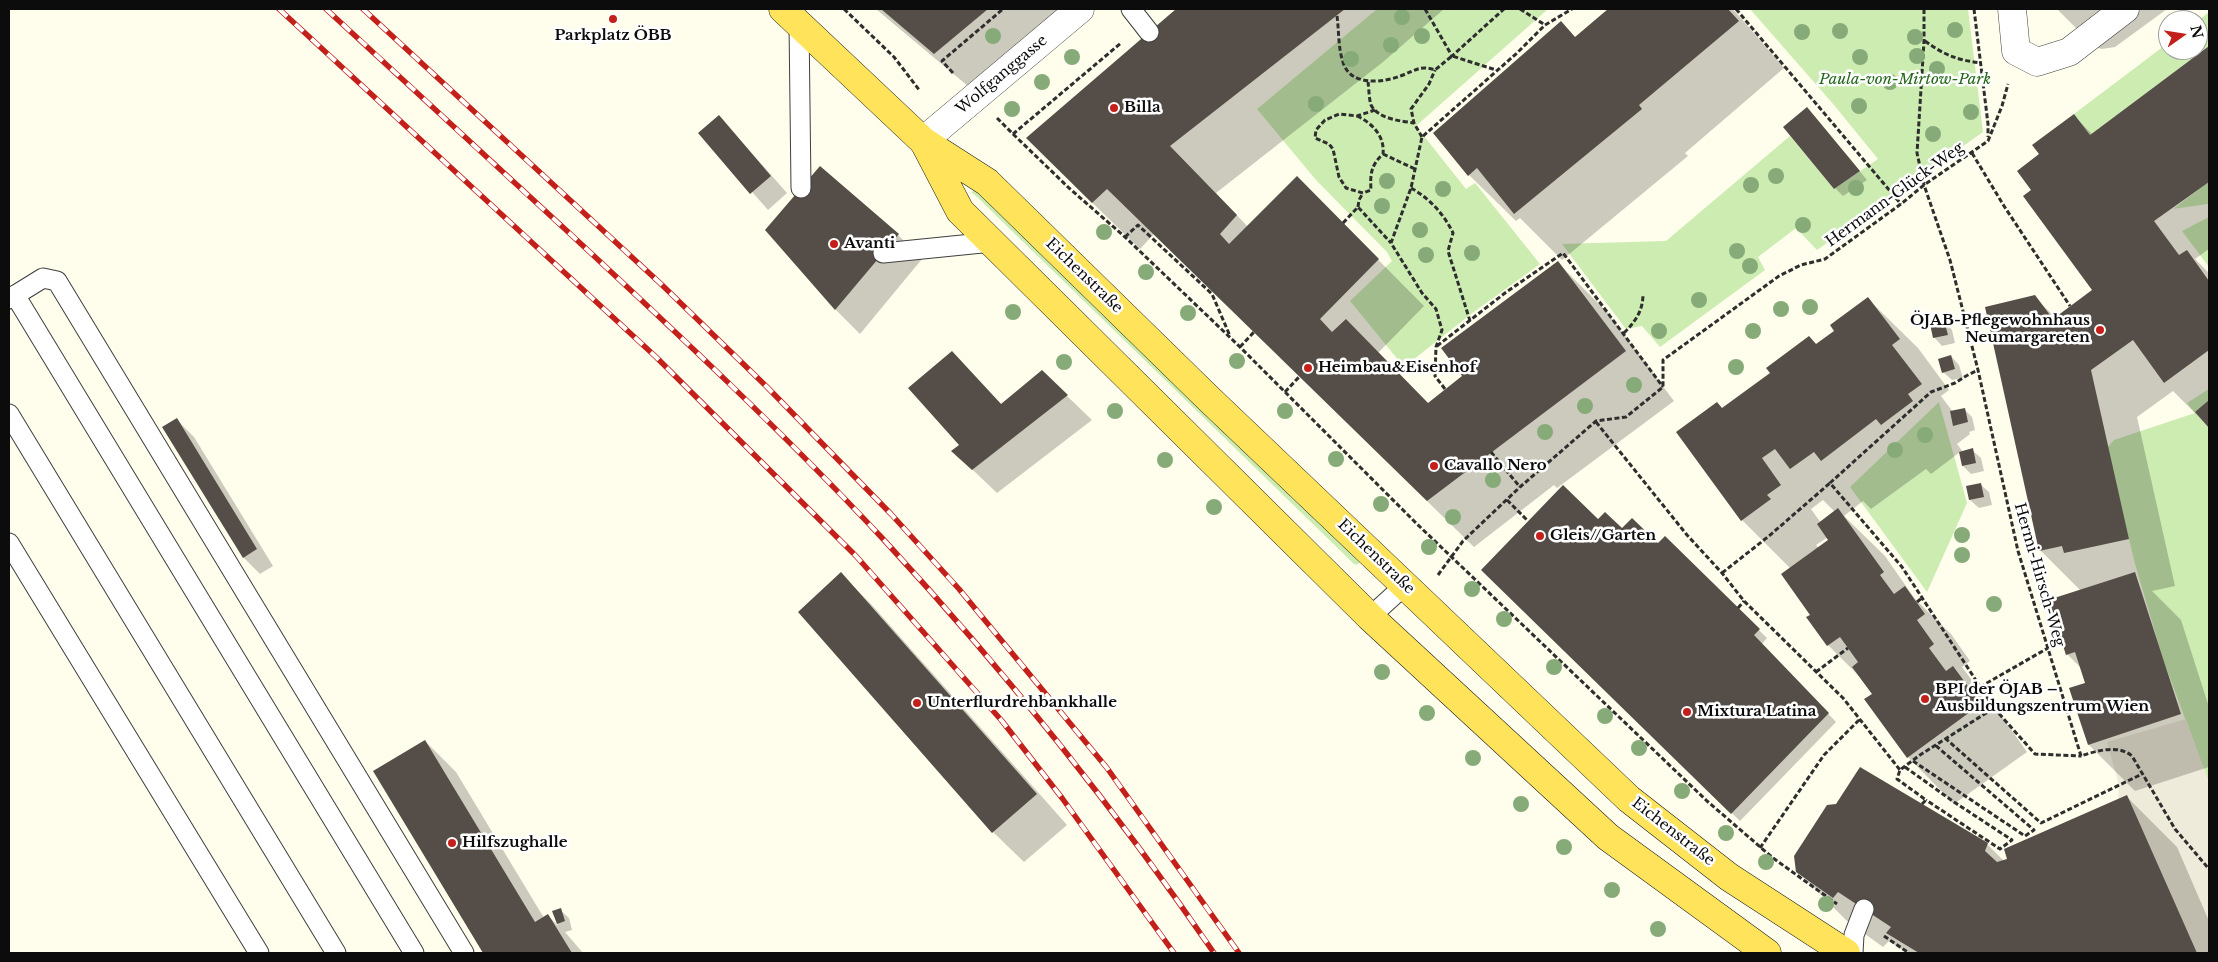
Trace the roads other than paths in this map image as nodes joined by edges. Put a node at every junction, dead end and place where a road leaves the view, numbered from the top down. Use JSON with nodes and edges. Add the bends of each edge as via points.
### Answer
{"nodes":[{"id":1,"x":1080,"y":9,"type":"edge"},
{"id":2,"x":1130,"y":9,"type":"edge"},
{"id":3,"x":2012,"y":9,"type":"edge"},
{"id":4,"x":2125,"y":9,"type":"edge"},
{"id":5,"x":791,"y":16,"type":"edge"},
{"id":6,"x":1149,"y":32,"type":"dead end"},
{"id":7,"x":923,"y":141,"type":"junction"},
{"id":8,"x":801,"y":188,"type":"dead end"},
{"id":9,"x":992,"y":242,"type":"junction"},
{"id":10,"x":883,"y":254,"type":"dead end"},
{"id":11,"x":12,"y":297,"type":"edge"},
{"id":12,"x":9,"y":414,"type":"edge"},
{"id":13,"x":9,"y":543,"type":"edge"},
{"id":14,"x":1405,"y":585,"type":"junction"},
{"id":15,"x":1370,"y":617,"type":"junction"},
{"id":16,"x":1861,"y":914,"type":"road end"},
{"id":17,"x":259,"y":953,"type":"edge"},
{"id":18,"x":336,"y":953,"type":"edge"},
{"id":19,"x":414,"y":953,"type":"edge"},
{"id":20,"x":464,"y":953,"type":"edge"},
{"id":21,"x":1767,"y":953,"type":"edge"},
{"id":22,"x":1846,"y":953,"type":"edge"},
{"id":23,"x":1853,"y":953,"type":"edge"}],
"edges":[{"from":1,"to":7,"type":"street","name":"Wolfganggasse"},
{"from":2,"to":6,"type":"lane"},
{"from":3,"to":4,"type":"street","via":[[2016,52],[2037,62],[2069,52]]},
{"from":5,"to":7,"type":"main road","name":"Eichenstraße"},
{"from":5,"to":8,"type":"lane"},
{"from":7,"to":9,"type":"main road","name":"Eichenstraße","via":[[960,211]]},
{"from":7,"to":14,"type":"main road","name":"Eichenstraße","via":[[987,182]]},
{"from":9,"to":10,"type":"lane"},
{"from":9,"to":15,"type":"main road","name":"Eichenstraße"},
{"from":11,"to":19,"type":"lane"},
{"from":11,"to":20,"type":"lane","via":[[43,278],[57,281]]},
{"from":12,"to":18,"type":"lane"},
{"from":13,"to":17,"type":"lane"},
{"from":14,"to":15,"type":"lane"},
{"from":14,"to":22,"type":"main road","name":"Eichenstraße","via":[[1629,799],[1729,877]]},
{"from":15,"to":21,"type":"main road","name":"Eichenstraße","via":[[1608,837]]},
{"from":16,"to":23,"type":"lane","via":[[1854,935]]}]}
